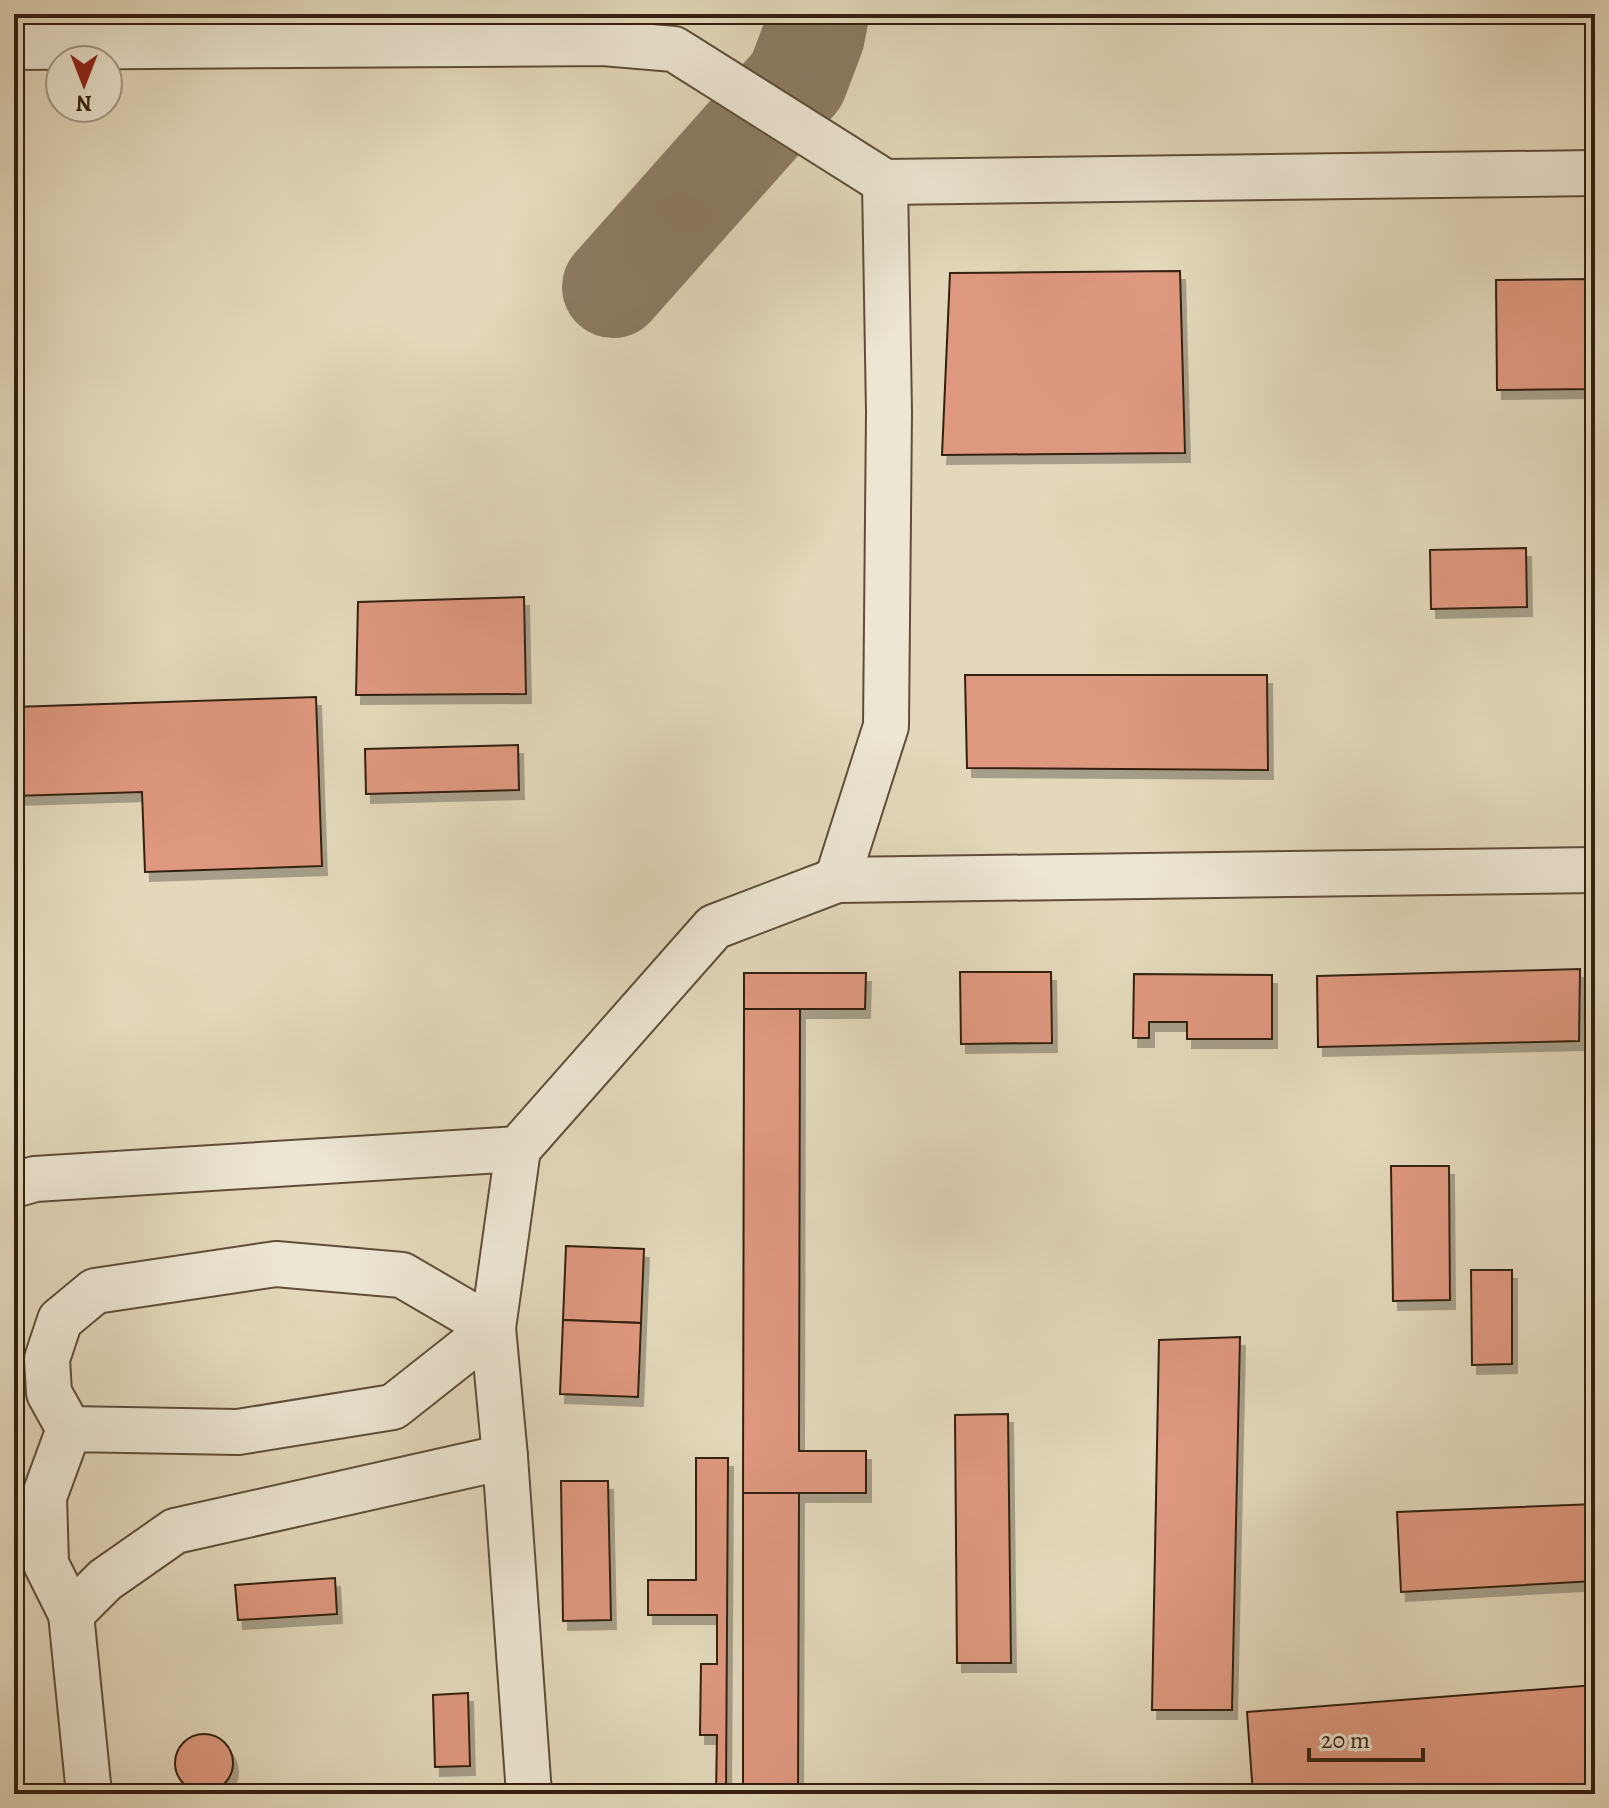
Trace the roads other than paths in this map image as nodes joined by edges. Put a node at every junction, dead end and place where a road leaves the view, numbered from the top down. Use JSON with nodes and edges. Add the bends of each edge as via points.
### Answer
{"nodes":[{"id":1,"x":603,"y":29,"type":"edge"},
{"id":2,"x":14,"y":47,"type":"edge"},
{"id":3,"x":1595,"y":173,"type":"edge"},
{"id":4,"x":885,"y":182,"type":"junction"},
{"id":5,"x":1595,"y":870,"type":"edge"},
{"id":6,"x":837,"y":880,"type":"junction"},
{"id":7,"x":518,"y":1149,"type":"junction"},
{"id":8,"x":14,"y":1185,"type":"edge"},
{"id":9,"x":493,"y":1328,"type":"junction"},
{"id":10,"x":69,"y":1429,"type":"junction"},
{"id":11,"x":505,"y":1457,"type":"junction"},
{"id":12,"x":71,"y":1614,"type":"junction"},
{"id":13,"x":89,"y":1794,"type":"edge"},
{"id":14,"x":529,"y":1794,"type":"edge"}],
"edges":[{"from":1,"to":2,"type":"lane"},
{"from":1,"to":4,"type":"lane","via":[[674,49]]},
{"from":3,"to":4,"type":"lane"},
{"from":4,"to":6,"type":"lane","via":[[886,726]]},
{"from":5,"to":6,"type":"lane"},
{"from":6,"to":7,"type":"lane","via":[[714,927]]},
{"from":7,"to":8,"type":"lane","via":[[35,1179]]},
{"from":7,"to":9,"type":"lane"},
{"from":9,"to":10,"type":"lane","via":[[393,1407],[238,1432]]},
{"from":9,"to":10,"type":"lane","via":[[402,1275],[276,1264],[95,1291],[60,1320],[47,1359],[49,1393]]},
{"from":9,"to":11,"type":"lane"},
{"from":10,"to":12,"type":"lane","via":[[44,1497],[46,1564]]},
{"from":11,"to":12,"type":"lane","via":[[175,1531],[105,1580]]},
{"from":11,"to":14,"type":"lane"},
{"from":12,"to":13,"type":"lane"}]}
